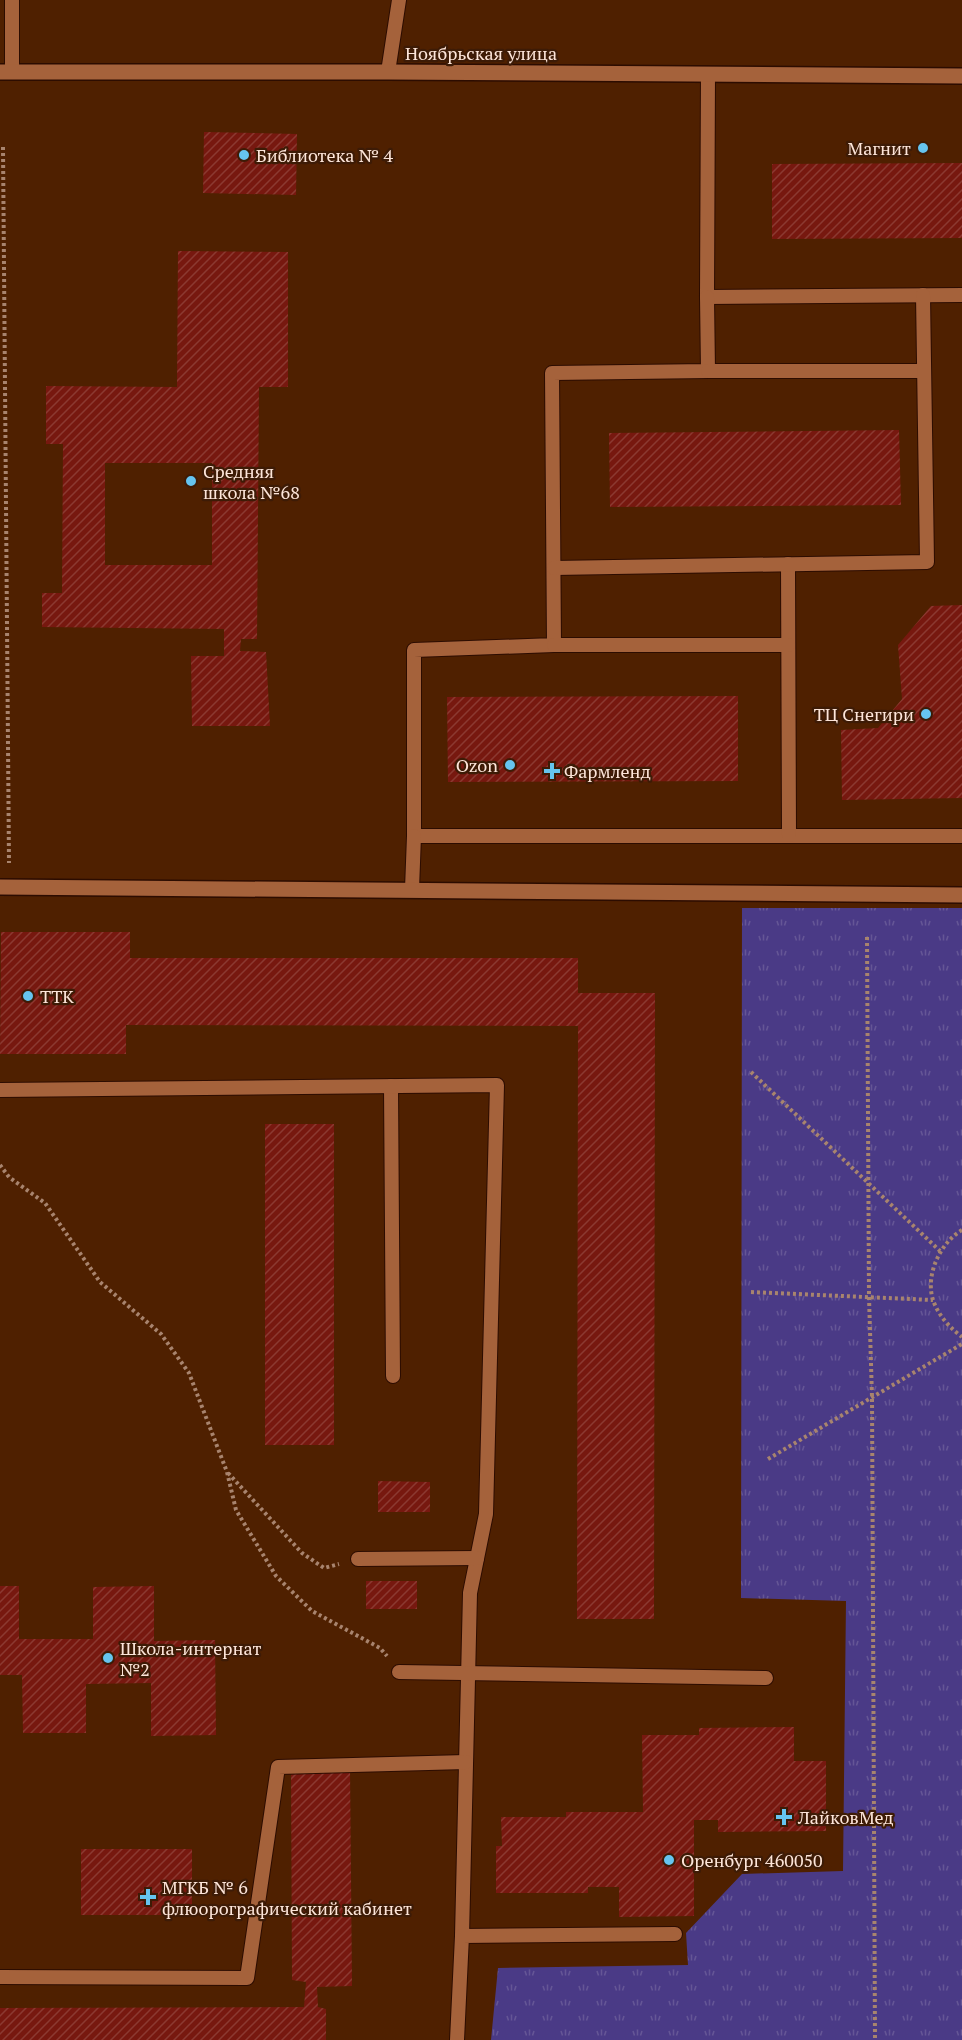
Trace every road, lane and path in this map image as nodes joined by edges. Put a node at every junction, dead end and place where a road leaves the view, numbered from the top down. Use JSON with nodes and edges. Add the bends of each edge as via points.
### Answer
{"nodes":[{"id":1,"x":12,"y":0,"type":"edge"},
{"id":2,"x":399,"y":0,"type":"edge"},
{"id":3,"x":6,"y":72,"type":"edge"},
{"id":4,"x":388,"y":72,"type":"junction"},
{"id":5,"x":708,"y":74,"type":"junction"},
{"id":6,"x":962,"y":76,"type":"edge"},
{"id":7,"x":3,"y":147,"type":"dead end"},
{"id":8,"x":922,"y":295,"type":"junction"},
{"id":9,"x":962,"y":295,"type":"edge"},
{"id":10,"x":707,"y":297,"type":"junction"},
{"id":11,"x":708,"y":371,"type":"junction"},
{"id":12,"x":924,"y":371,"type":"junction"},
{"id":13,"x":788,"y":564,"type":"junction"},
{"id":14,"x":554,"y":568,"type":"junction"},
{"id":15,"x":554,"y":645,"type":"junction"},
{"id":16,"x":788,"y":645,"type":"junction"},
{"id":17,"x":789,"y":835,"type":"junction"},
{"id":18,"x":414,"y":836,"type":"junction"},
{"id":19,"x":962,"y":836,"type":"edge"},
{"id":20,"x":4,"y":887,"type":"edge"},
{"id":21,"x":412,"y":889,"type":"junction"},
{"id":22,"x":962,"y":895,"type":"edge"},
{"id":23,"x":867,"y":938,"type":"dead end"},
{"id":24,"x":751,"y":1072,"type":"dead end"},
{"id":25,"x":391,"y":1086,"type":"junction"},
{"id":26,"x":0,"y":1090,"type":"edge"},
{"id":27,"x":0,"y":1165,"type":"edge"},
{"id":28,"x":867,"y":1182,"type":"junction"},
{"id":29,"x":962,"y":1230,"type":"edge"},
{"id":30,"x":940,"y":1251,"type":"junction"},
{"id":31,"x":751,"y":1292,"type":"dead end"},
{"id":32,"x":868,"y":1298,"type":"junction"},
{"id":33,"x":933,"y":1300,"type":"junction"},
{"id":34,"x":962,"y":1337,"type":"edge"},
{"id":35,"x":962,"y":1344,"type":"edge"},
{"id":36,"x":393,"y":1376,"type":"dead end"},
{"id":37,"x":872,"y":1397,"type":"junction"},
{"id":38,"x":768,"y":1459,"type":"dead end"},
{"id":39,"x":227,"y":1472,"type":"junction"},
{"id":40,"x":477,"y":1558,"type":"junction"},
{"id":41,"x":358,"y":1559,"type":"joint"},
{"id":42,"x":399,"y":1672,"type":"joint"},
{"id":43,"x":469,"y":1674,"type":"junction"},
{"id":44,"x":766,"y":1678,"type":"dead end"},
{"id":45,"x":466,"y":1762,"type":"junction"},
{"id":46,"x":675,"y":1934,"type":"dead end"},
{"id":47,"x":462,"y":1936,"type":"junction"},
{"id":48,"x":0,"y":1977,"type":"edge"},
{"id":49,"x":457,"y":2040,"type":"edge"},
{"id":50,"x":875,"y":2040,"type":"edge"}],
"edges":[{"from":1,"to":3,"type":"lane"},
{"from":2,"to":4,"type":"lane"},
{"from":3,"to":4,"type":"street","name":"Ноябрьская улица"},
{"from":4,"to":5,"type":"street","name":"Ноябрьская улица"},
{"from":5,"to":6,"type":"street","name":"Ноябрьская улица"},
{"from":5,"to":10,"type":"lane"},
{"from":7,"to":20,"type":"path"},
{"from":8,"to":9,"type":"lane"},
{"from":8,"to":10,"type":"lane"},
{"from":8,"to":12,"type":"lane"},
{"from":10,"to":11,"type":"lane"},
{"from":11,"to":12,"type":"lane"},
{"from":11,"to":14,"type":"lane","via":[[552,373]]},
{"from":12,"to":13,"type":"lane","via":[[927,562]]},
{"from":13,"to":14,"type":"lane"},
{"from":13,"to":16,"type":"lane"},
{"from":14,"to":15,"type":"lane"},
{"from":15,"to":16,"type":"lane"},
{"from":15,"to":18,"type":"lane","via":[[414,650]]},
{"from":16,"to":17,"type":"lane"},
{"from":17,"to":18,"type":"lane"},
{"from":17,"to":19,"type":"lane"},
{"from":18,"to":21,"type":"lane"},
{"from":20,"to":21,"type":"street"},
{"from":21,"to":22,"type":"street"},
{"from":23,"to":28,"type":"path"},
{"from":24,"to":28,"type":"path"},
{"from":25,"to":26,"type":"lane"},
{"from":25,"to":36,"type":"lane"},
{"from":25,"to":40,"type":"lane","via":[[497,1085],[486,1514]]},
{"from":27,"to":39,"type":"path","via":[[9,1177],[45,1203],[100,1282],[161,1334],[189,1373]]},
{"from":28,"to":30,"type":"path"},
{"from":28,"to":32,"type":"path"},
{"from":29,"to":30,"type":"path"},
{"from":30,"to":33,"type":"path","via":[[931,1278]]},
{"from":31,"to":32,"type":"path"},
{"from":32,"to":33,"type":"path"},
{"from":32,"to":37,"type":"path"},
{"from":33,"to":34,"type":"path","via":[[950,1328]]},
{"from":35,"to":37,"type":"path"},
{"from":37,"to":38,"type":"path"},
{"from":37,"to":50,"type":"path"},
{"from":39,"to":41,"type":"path","via":[[302,1553],[324,1568]]},
{"from":39,"to":42,"type":"path","via":[[236,1509],[276,1576],[312,1611],[380,1648]]},
{"from":40,"to":41,"type":"lane"},
{"from":40,"to":43,"type":"lane","via":[[470,1593]]},
{"from":42,"to":43,"type":"lane"},
{"from":43,"to":44,"type":"lane"},
{"from":43,"to":45,"type":"lane"},
{"from":45,"to":47,"type":"lane"},
{"from":45,"to":48,"type":"lane","via":[[278,1767],[247,1978]]},
{"from":46,"to":47,"type":"lane"},
{"from":47,"to":49,"type":"lane"}]}
